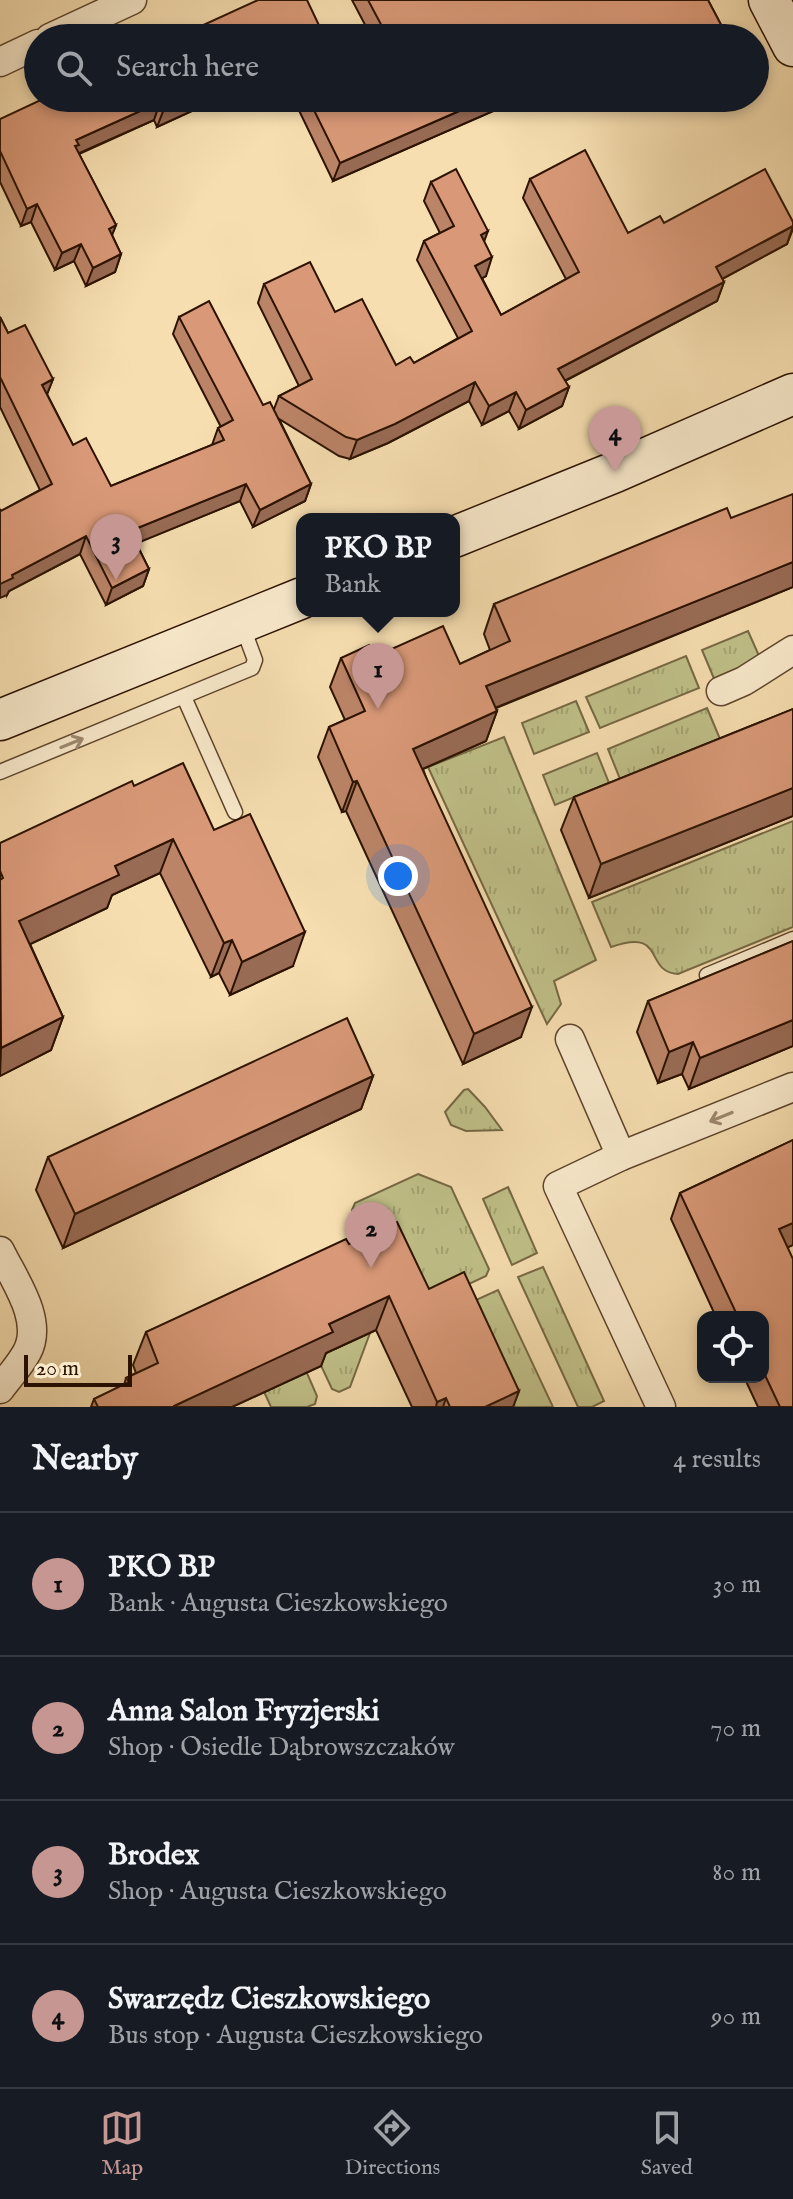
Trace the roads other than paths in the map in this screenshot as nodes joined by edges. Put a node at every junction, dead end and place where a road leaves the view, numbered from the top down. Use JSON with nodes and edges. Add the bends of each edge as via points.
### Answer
{"nodes":[{"id":1,"x":132,"y":0,"type":"edge"},
{"id":2,"x":769,"y":0,"type":"edge"},
{"id":3,"x":80,"y":24,"type":"edge"},
{"id":4,"x":793,"y":46,"type":"edge"},
{"id":5,"x":24,"y":51,"type":"edge"},
{"id":6,"x":0,"y":62,"type":"edge"},
{"id":7,"x":793,"y":394,"type":"edge"},
{"id":8,"x":460,"y":535,"type":"edge"},
{"id":9,"x":296,"y":600,"type":"edge"},
{"id":10,"x":241,"y":623,"type":"junction"},
{"id":11,"x":793,"y":650,"type":"edge"},
{"id":12,"x":721,"y":691,"type":"dead end"},
{"id":13,"x":184,"y":697,"type":"junction"},
{"id":14,"x":0,"y":720,"type":"edge"},
{"id":15,"x":0,"y":772,"type":"edge"},
{"id":16,"x":235,"y":812,"type":"dead end"},
{"id":17,"x":793,"y":939,"type":"edge"},
{"id":18,"x":707,"y":975,"type":"edge"},
{"id":19,"x":570,"y":1039,"type":"dead end"},
{"id":20,"x":793,"y":1087,"type":"edge"},
{"id":21,"x":613,"y":1160,"type":"junction"},
{"id":22,"x":0,"y":1251,"type":"edge"},
{"id":23,"x":0,"y":1389,"type":"edge"},
{"id":24,"x":661,"y":1407,"type":"edge"}],
"edges":[{"from":1,"to":3,"type":"street"},
{"from":2,"to":4,"type":"street"},
{"from":5,"to":6,"type":"street"},
{"from":7,"to":8,"type":"street"},
{"from":9,"to":10,"type":"street"},
{"from":10,"to":13,"type":"lane","via":[[253,667]]},
{"from":10,"to":14,"type":"street"},
{"from":11,"to":12,"type":"street"},
{"from":15,"to":13,"type":"lane","one_way":true},
{"from":13,"to":16,"type":"lane"},
{"from":17,"to":18,"type":"lane"},
{"from":19,"to":21,"type":"street"},
{"from":20,"to":21,"type":"street","one_way":true},
{"from":21,"to":24,"type":"street","via":[[558,1186]]},
{"from":22,"to":23,"type":"street","via":[[33,1324],[26,1353]]}]}
